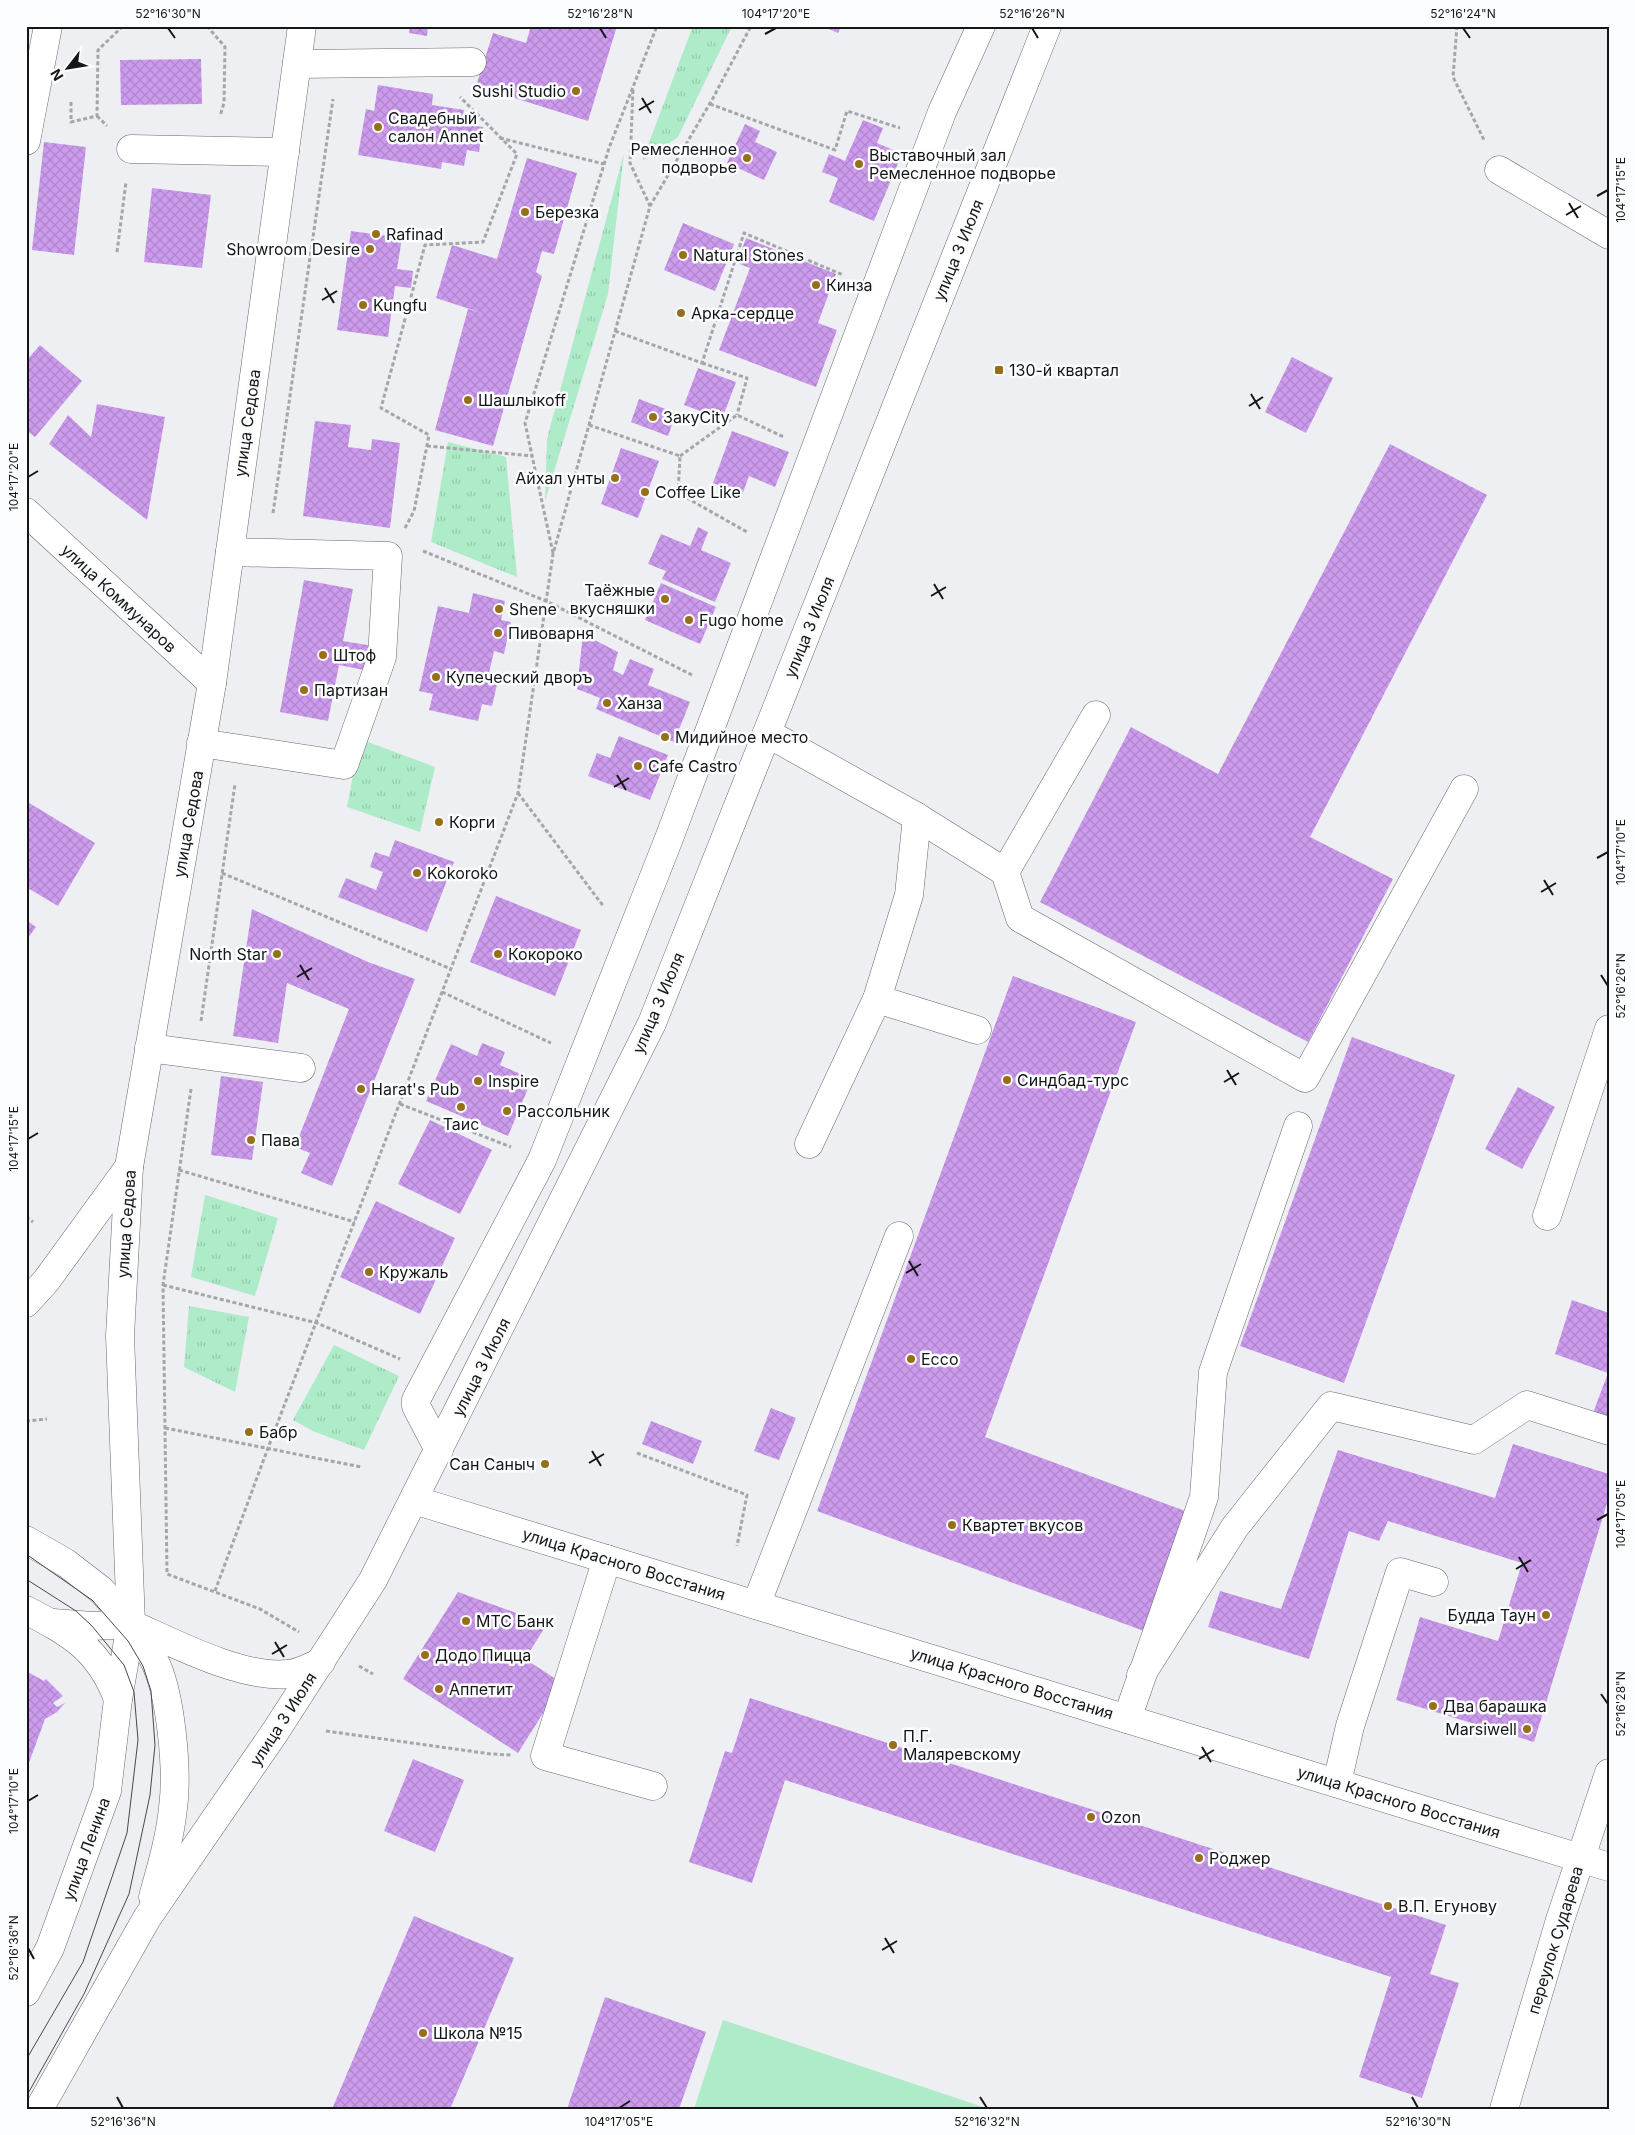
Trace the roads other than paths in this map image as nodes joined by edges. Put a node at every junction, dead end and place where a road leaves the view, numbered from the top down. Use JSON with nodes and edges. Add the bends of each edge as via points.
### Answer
{"nodes":[{"id":1,"x":48,"y":26,"type":"edge"},
{"id":2,"x":302,"y":26,"type":"edge"},
{"id":3,"x":981,"y":26,"type":"edge"},
{"id":4,"x":1047,"y":26,"type":"edge"},
{"id":5,"x":472,"y":62,"type":"road end"},
{"id":6,"x":297,"y":64,"type":"junction"},
{"id":7,"x":26,"y":141,"type":"edge"},
{"id":8,"x":131,"y":149,"type":"dead end"},
{"id":9,"x":285,"y":152,"type":"junction"},
{"id":10,"x":1498,"y":170,"type":"road end"},
{"id":11,"x":1609,"y":235,"type":"edge"},
{"id":12,"x":26,"y":512,"type":"edge"},
{"id":13,"x":230,"y":552,"type":"junction"},
{"id":14,"x":212,"y":683,"type":"junction"},
{"id":15,"x":1096,"y":715,"type":"dead end"},
{"id":16,"x":767,"y":733,"type":"junction"},
{"id":17,"x":201,"y":743,"type":"junction"},
{"id":18,"x":1464,"y":790,"type":"dead end"},
{"id":19,"x":917,"y":817,"type":"junction"},
{"id":20,"x":1005,"y":872,"type":"junction"},
{"id":21,"x":877,"y":999,"type":"junction"},
{"id":22,"x":1609,"y":1029,"type":"edge"},
{"id":23,"x":978,"y":1030,"type":"dead end"},
{"id":24,"x":149,"y":1048,"type":"junction"},
{"id":25,"x":301,"y":1068,"type":"dead end"},
{"id":26,"x":1298,"y":1126,"type":"dead end"},
{"id":27,"x":809,"y":1144,"type":"dead end"},
{"id":28,"x":129,"y":1167,"type":"junction"},
{"id":29,"x":1546,"y":1216,"type":"dead end"},
{"id":30,"x":899,"y":1236,"type":"dead end"},
{"id":31,"x":26,"y":1303,"type":"edge"},
{"id":32,"x":1609,"y":1431,"type":"edge"},
{"id":33,"x":440,"y":1450,"type":"junction"},
{"id":34,"x":414,"y":1500,"type":"junction"},
{"id":35,"x":26,"y":1540,"type":"edge"},
{"id":36,"x":607,"y":1559,"type":"junction"},
{"id":37,"x":1434,"y":1582,"type":"dead end"},
{"id":38,"x":756,"y":1605,"type":"junction"},
{"id":39,"x":26,"y":1610,"type":"edge"},
{"id":40,"x":51,"y":1623,"type":"junction"},
{"id":41,"x":131,"y":1624,"type":"junction"},
{"id":42,"x":321,"y":1662,"type":"junction"},
{"id":43,"x":1142,"y":1676,"type":"junction"},
{"id":44,"x":118,"y":1699,"type":"junction"},
{"id":45,"x":1127,"y":1718,"type":"junction"},
{"id":46,"x":1609,"y":1773,"type":"edge"},
{"id":47,"x":1337,"y":1784,"type":"junction"},
{"id":48,"x":653,"y":1786,"type":"dead end"},
{"id":49,"x":1581,"y":1858,"type":"junction"},
{"id":50,"x":1609,"y":1867,"type":"edge"},
{"id":51,"x":147,"y":1918,"type":"junction"},
{"id":52,"x":26,"y":1992,"type":"edge"},
{"id":53,"x":40,"y":2109,"type":"edge"},
{"id":54,"x":1504,"y":2109,"type":"edge"}],
"edges":[{"from":1,"to":7,"type":"main road"},
{"from":2,"to":6,"type":"main road","name":"улица Седова"},
{"from":3,"to":33,"type":"main road","via":[[942,112],[668,841],[542,1160],[416,1400],[416,1406]]},
{"from":4,"to":16,"type":"main road","name":"улица 3 Июля"},
{"from":5,"to":6,"type":"main road"},
{"from":6,"to":9,"type":"main road","name":"улица Седова"},
{"from":8,"to":9,"type":"main road"},
{"from":9,"to":13,"type":"main road","name":"улица Седова"},
{"from":10,"to":11,"type":"main road"},
{"from":12,"to":14,"type":"main road","name":"улица Коммунаров"},
{"from":13,"to":14,"type":"main road","name":"улица Седова"},
{"from":13,"to":17,"type":"main road","via":[[393,548],[382,657],[344,765]]},
{"from":14,"to":17,"type":"main road","name":"улица Седова"},
{"from":15,"to":20,"type":"main road"},
{"from":16,"to":19,"type":"main road"},
{"from":16,"to":33,"type":"main road","name":"улица 3 Июля","via":[[652,1023]]},
{"from":17,"to":24,"type":"main road","name":"улица Седова"},
{"from":18,"to":20,"type":"main road","via":[[1305,1078],[1020,918]]},
{"from":19,"to":20,"type":"main road"},
{"from":19,"to":21,"type":"main road","via":[[909,895]]},
{"from":21,"to":23,"type":"main road"},
{"from":21,"to":27,"type":"main road"},
{"from":22,"to":29,"type":"main road"},
{"from":24,"to":25,"type":"main road"},
{"from":24,"to":28,"type":"main road","name":"улица Седова"},
{"from":26,"to":43,"type":"main road","via":[[1213,1372],[1204,1497]]},
{"from":28,"to":31,"type":"main road","via":[[46,1281]]},
{"from":28,"to":41,"type":"main road","name":"улица Седова","via":[[120,1336]]},
{"from":30,"to":38,"type":"main road"},
{"from":32,"to":43,"type":"main road","via":[[1527,1405],[1474,1440],[1331,1406],[1235,1527]]},
{"from":33,"to":34,"type":"main road","name":"улица 3 Июля"},
{"from":34,"to":36,"type":"main road","name":"улица Красного Восстания"},
{"from":34,"to":42,"type":"main road","name":"улица 3 Июля","via":[[373,1580]]},
{"from":35,"to":41,"type":"main road","via":[[66,1563],[101,1590]]},
{"from":36,"to":38,"type":"main road","name":"улица Красного Восстания"},
{"from":36,"to":48,"type":"main road","via":[[544,1756]]},
{"from":37,"to":47,"type":"main road","via":[[1400,1572],[1350,1726]]},
{"from":38,"to":45,"type":"main road","name":"улица Красного Восстания"},
{"from":39,"to":40,"type":"main road"},
{"from":40,"to":41,"type":"main road"},
{"from":40,"to":44,"type":"main road","via":[[84,1645],[98,1659],[110,1677]]},
{"from":41,"to":42,"type":"main road","via":[[207,1658],[267,1674],[299,1672]]},
{"from":41,"to":44,"type":"main road","name":"улица Седова"},
{"from":41,"to":51,"type":"main road","via":[[155,1661],[166,1695],[172,1749],[174,1806],[167,1846]]},
{"from":42,"to":51,"type":"main road","name":"улица 3 Июля"},
{"from":43,"to":45,"type":"main road"},
{"from":44,"to":52,"type":"main road","name":"улица Ленина","via":[[107,1791],[50,1948]]},
{"from":45,"to":47,"type":"main road","name":"улица Красного Восстания"},
{"from":46,"to":49,"type":"main road","name":"переулок Сударева"},
{"from":47,"to":49,"type":"main road","name":"улица Красного Восстания"},
{"from":49,"to":50,"type":"main road","name":"улица Красного Восстания"},
{"from":49,"to":54,"type":"main road","name":"переулок Сударева"},
{"from":51,"to":53,"type":"main road"}]}
